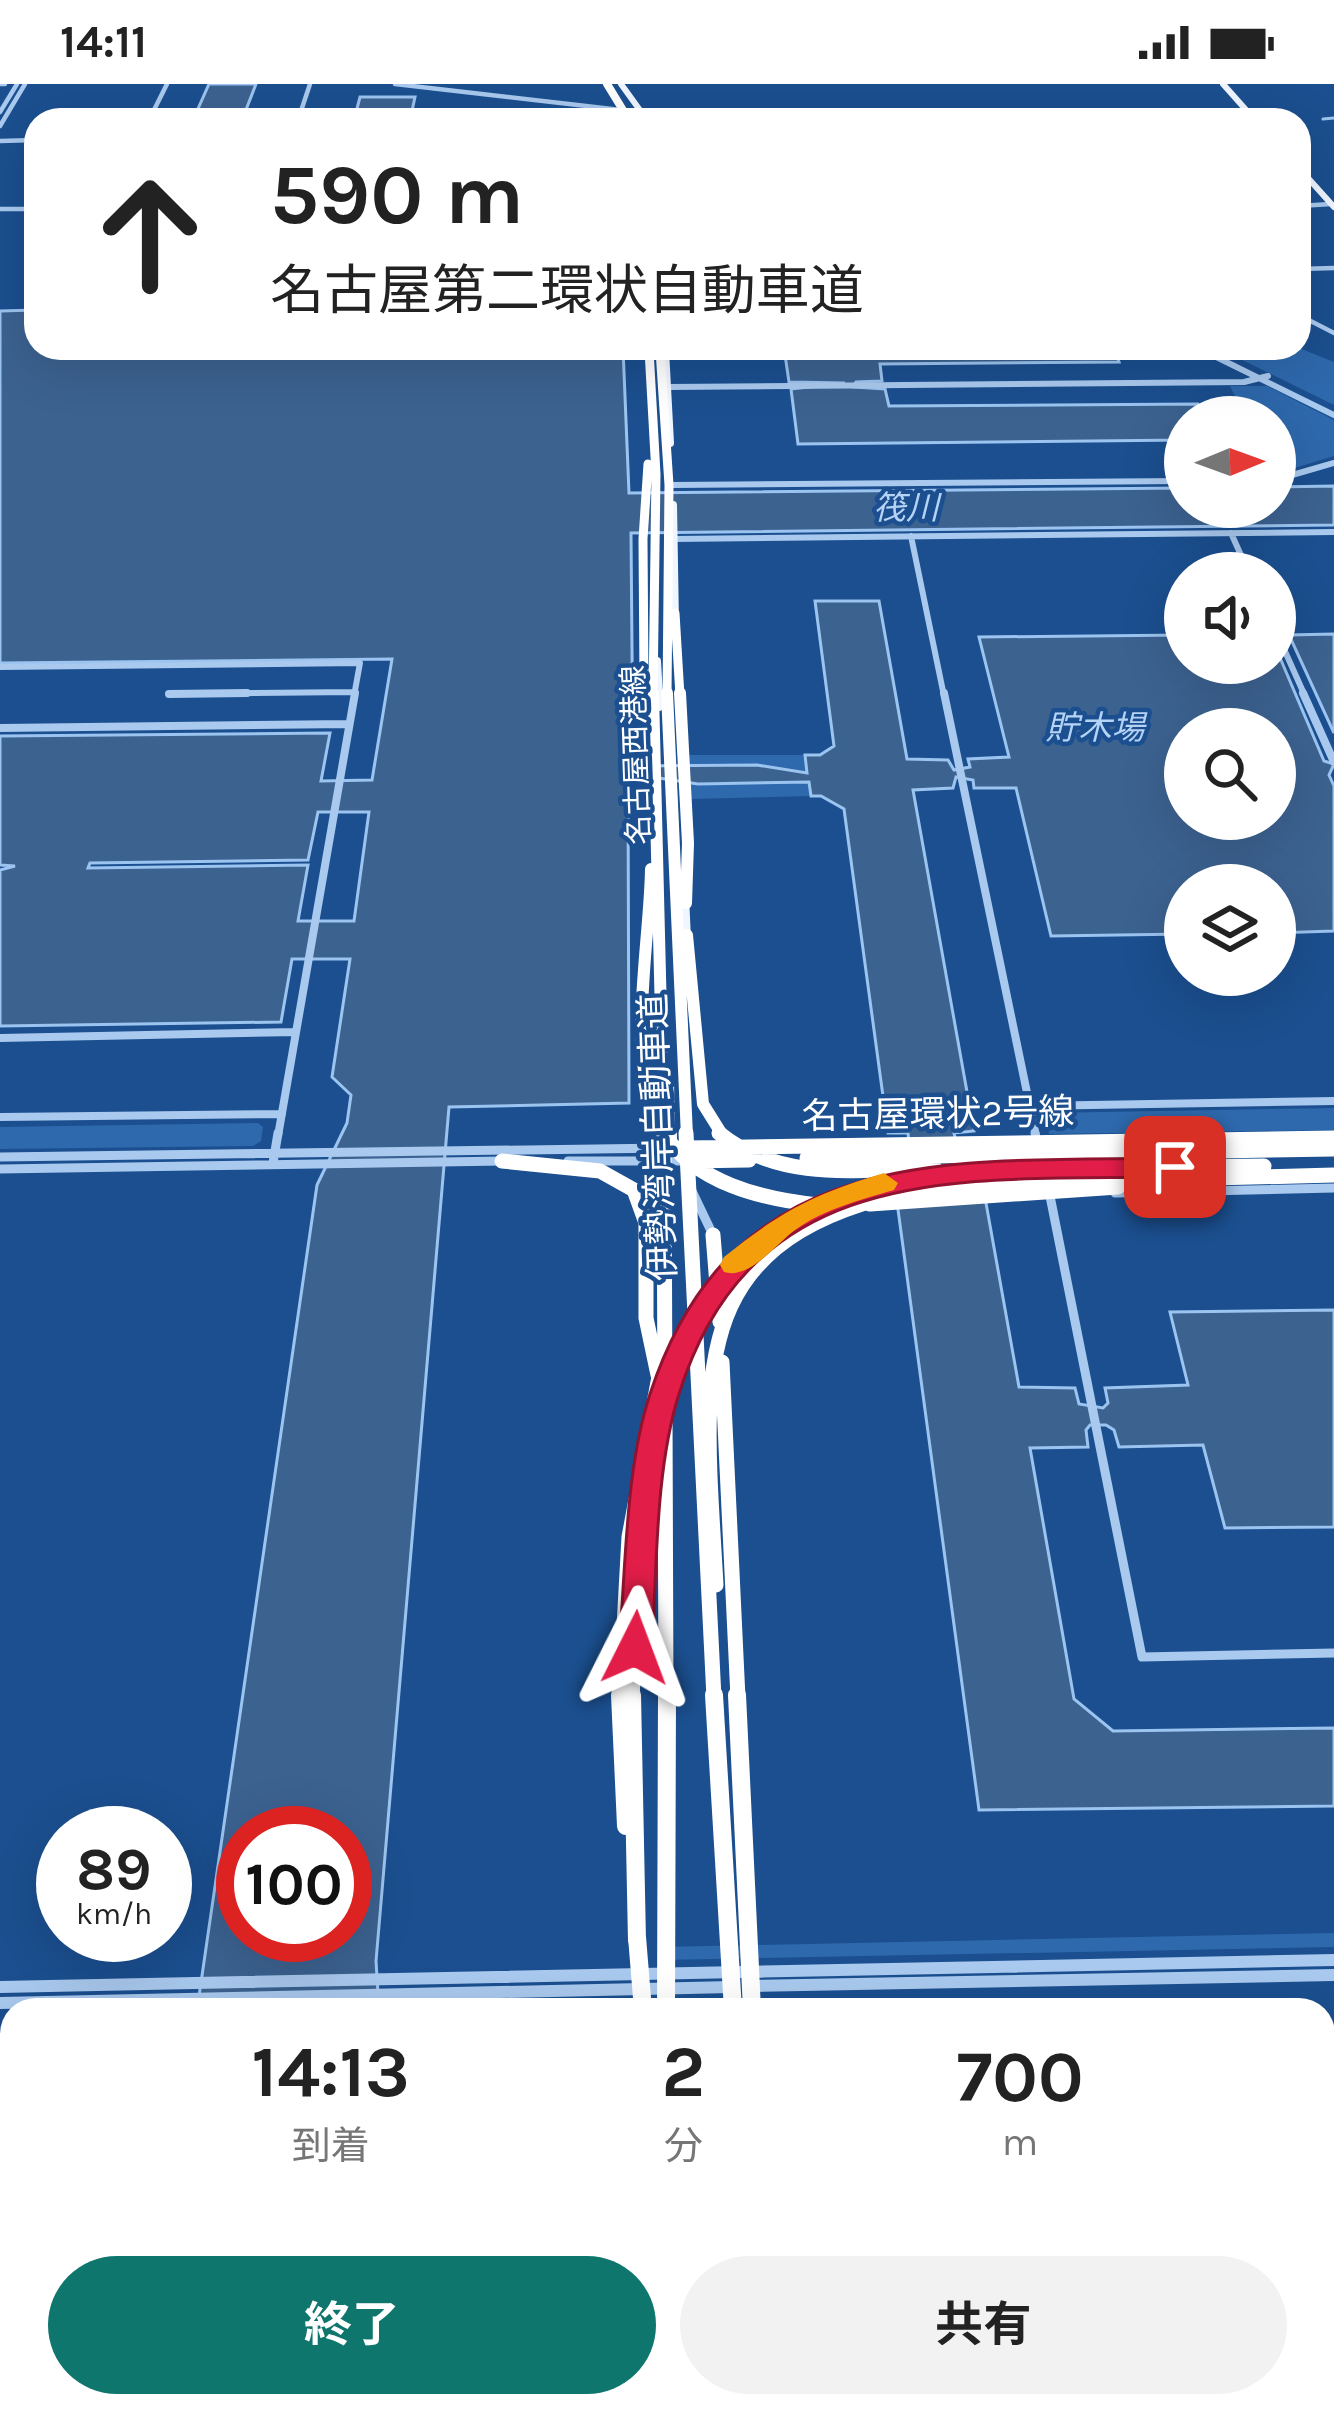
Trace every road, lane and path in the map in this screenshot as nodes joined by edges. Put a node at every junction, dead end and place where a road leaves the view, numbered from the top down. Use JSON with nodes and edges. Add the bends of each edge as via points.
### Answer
{"nodes":[{"id":1,"x":21,"y":84,"type":"edge"},
{"id":2,"x":394,"y":84,"type":"edge"},
{"id":3,"x":422,"y":84,"type":"edge"},
{"id":4,"x":1222,"y":84,"type":"edge"},
{"id":5,"x":601,"y":108,"type":"edge"},
{"id":6,"x":605,"y":108,"type":"edge"},
{"id":7,"x":1244,"y":108,"type":"edge"},
{"id":8,"x":0,"y":112,"type":"edge"},
{"id":9,"x":0,"y":125,"type":"edge"},
{"id":10,"x":1311,"y":181,"type":"edge"},
{"id":11,"x":1333,"y":206,"type":"edge"},
{"id":12,"x":649,"y":360,"type":"edge"},
{"id":13,"x":649,"y":360,"type":"edge"},
{"id":14,"x":663,"y":360,"type":"edge"},
{"id":15,"x":665,"y":360,"type":"edge"},
{"id":16,"x":1225,"y":360,"type":"edge"},
{"id":17,"x":1232,"y":360,"type":"edge"},
{"id":18,"x":1264,"y":377,"type":"junction"},
{"id":19,"x":668,"y":387,"type":"junction"},
{"id":20,"x":653,"y":394,"type":"junction"},
{"id":21,"x":1334,"y":412,"type":"edge"},
{"id":22,"x":1334,"y":463,"type":"edge"},
{"id":23,"x":1296,"y":474,"type":"edge"},
{"id":24,"x":1164,"y":481,"type":"edge"},
{"id":25,"x":672,"y":485,"type":"junction"},
{"id":26,"x":1334,"y":532,"type":"edge"},
{"id":27,"x":1231,"y":533,"type":"junction"},
{"id":28,"x":911,"y":536,"type":"junction"},
{"id":29,"x":674,"y":539,"type":"junction"},
{"id":30,"x":1240,"y":552,"type":"edge"},
{"id":31,"x":0,"y":667,"type":"edge"},
{"id":32,"x":1296,"y":676,"type":"edge"},
{"id":33,"x":354,"y":692,"type":"junction"},
{"id":34,"x":169,"y":694,"type":"dead end"},
{"id":35,"x":349,"y":724,"type":"junction"},
{"id":36,"x":0,"y":728,"type":"edge"},
{"id":37,"x":658,"y":756,"type":"junction"},
{"id":38,"x":1332,"y":757,"type":"edge"},
{"id":39,"x":682,"y":863,"type":"junction"},
{"id":40,"x":686,"y":934,"type":"junction"},
{"id":41,"x":296,"y":1032,"type":"junction"},
{"id":42,"x":0,"y":1038,"type":"edge"},
{"id":43,"x":1334,"y":1101,"type":"edge"},
{"id":44,"x":1030,"y":1106,"type":"junction"},
{"id":45,"x":282,"y":1114,"type":"junction"},
{"id":46,"x":0,"y":1117,"type":"edge"},
{"id":47,"x":1334,"y":1138,"type":"edge"},
{"id":48,"x":1334,"y":1149,"type":"edge"},
{"id":49,"x":670,"y":1155,"type":"junction"},
{"id":50,"x":688,"y":1155,"type":"junction"},
{"id":51,"x":1037,"y":1155,"type":"junction"},
{"id":52,"x":450,"y":1156,"type":"junction"},
{"id":53,"x":0,"y":1157,"type":"edge"},
{"id":54,"x":274,"y":1158,"type":"junction"},
{"id":55,"x":502,"y":1161,"type":"junction"},
{"id":56,"x":1334,"y":1165,"type":"edge"},
{"id":57,"x":0,"y":1168,"type":"edge"},
{"id":58,"x":1334,"y":1174,"type":"edge"},
{"id":59,"x":1236,"y":1176,"type":"junction"},
{"id":60,"x":1334,"y":1188,"type":"edge"},
{"id":61,"x":1049,"y":1195,"type":"junction"},
{"id":62,"x":713,"y":1235,"type":"joint"},
{"id":63,"x":658,"y":1381,"type":"junction"},
{"id":64,"x":1334,"y":1653,"type":"edge"},
{"id":65,"x":724,"y":1878,"type":"junction"},
{"id":66,"x":637,"y":1941,"type":"junction"},
{"id":67,"x":1334,"y":1960,"type":"edge"},
{"id":68,"x":1334,"y":1975,"type":"edge"},
{"id":69,"x":0,"y":1987,"type":"edge"},
{"id":70,"x":191,"y":1991,"type":"junction"},
{"id":71,"x":80,"y":1998,"type":"edge"},
{"id":72,"x":642,"y":1998,"type":"edge"},
{"id":73,"x":666,"y":1998,"type":"edge"},
{"id":74,"x":732,"y":1998,"type":"edge"},
{"id":75,"x":751,"y":1998,"type":"edge"}],
"edges":[{"from":1,"to":8,"type":"street"},
{"from":1,"to":9,"type":"street"},
{"from":2,"to":5,"type":"street"},
{"from":3,"to":6,"type":"street"},
{"from":4,"to":7,"type":"main road"},
{"from":10,"to":11,"type":"main road"},
{"from":12,"to":20,"type":"highway","name":"伊勢湾岸自動車道"},
{"from":13,"to":37,"type":"main road","name":"名古屋西港線"},
{"from":14,"to":39,"type":"highway"},
{"from":15,"to":19,"type":"main road","name":"名古屋西港線"},
{"from":16,"to":18,"type":"street"},
{"from":17,"to":18,"type":"street"},
{"from":18,"to":19,"type":"street"},
{"from":18,"to":21,"type":"street"},
{"from":19,"to":25,"type":"main road","name":"名古屋西港線"},
{"from":20,"to":37,"type":"highway","name":"伊勢湾岸自動車道"},
{"from":20,"to":37,"type":"highway","via":[[643,539],[647,708]]},
{"from":22,"to":23,"type":"street"},
{"from":24,"to":25,"type":"street"},
{"from":25,"to":29,"type":"main road","name":"名古屋西港線"},
{"from":26,"to":27,"type":"street"},
{"from":27,"to":28,"type":"street"},
{"from":27,"to":30,"type":"street"},
{"from":28,"to":29,"type":"street"},
{"from":28,"to":44,"type":"street"},
{"from":29,"to":40,"type":"main road","name":"名古屋西港線"},
{"from":31,"to":33,"type":"street","via":[[359,663]]},
{"from":32,"to":38,"type":"street"},
{"from":33,"to":34,"type":"street"},
{"from":33,"to":35,"type":"street"},
{"from":35,"to":36,"type":"street"},
{"from":35,"to":41,"type":"street"},
{"from":37,"to":49,"type":"main road","name":"名古屋西港線"},
{"from":37,"to":59,"type":"highway","via":[[643,1083],[659,1128],[692,1163],[759,1196],[828,1205]]},
{"from":37,"to":73,"type":"highway","name":"伊勢湾岸自動車道"},
{"from":39,"to":40,"type":"highway"},
{"from":39,"to":51,"type":"highway","via":[[704,1105],[728,1144],[767,1162],[805,1167]]},
{"from":39,"to":65,"type":"highway","name":"伊勢湾岸自動車道"},
{"from":40,"to":50,"type":"main road","name":"名古屋西港線"},
{"from":41,"to":42,"type":"street"},
{"from":41,"to":45,"type":"street"},
{"from":43,"to":44,"type":"street"},
{"from":44,"to":51,"type":"street"},
{"from":45,"to":46,"type":"street"},
{"from":45,"to":54,"type":"street"},
{"from":47,"to":51,"type":"highway","name":"名古屋環状2号線"},
{"from":48,"to":51,"type":"highway","name":"名古屋環状2号線"},
{"from":49,"to":50,"type":"street"},
{"from":49,"to":52,"type":"street"},
{"from":49,"to":55,"type":"street"},
{"from":49,"to":63,"type":"highway","via":[[676,1304]]},
{"from":50,"to":51,"type":"highway","name":"名古屋環状2号線"},
{"from":50,"to":62,"type":"street","via":[[692,1192]]},
{"from":51,"to":56,"type":"highway"},
{"from":51,"to":61,"type":"street"},
{"from":51,"to":66,"type":"highway","via":[[859,1189],[811,1208],[736,1262],[689,1329],[657,1425],[643,1537],[634,1714]]},
{"from":52,"to":54,"type":"street"},
{"from":52,"to":55,"type":"street"},
{"from":53,"to":54,"type":"street"},
{"from":54,"to":57,"type":"street"},
{"from":55,"to":63,"type":"highway","via":[[600,1171],[634,1190],[646,1223],[646,1318]]},
{"from":58,"to":59,"type":"highway"},
{"from":59,"to":65,"type":"highway","via":[[1022,1180],[879,1195],[805,1224],[742,1284],[718,1340],[712,1395]]},
{"from":60,"to":61,"type":"street"},
{"from":61,"to":64,"type":"street","via":[[1142,1657]]},
{"from":62,"to":75,"type":"highway"},
{"from":63,"to":66,"type":"highway","via":[[626,1554],[618,1670]]},
{"from":65,"to":74,"type":"highway","name":"伊勢湾岸自動車道"},
{"from":66,"to":72,"type":"highway"},
{"from":67,"to":70,"type":"street","via":[[394,1978]]},
{"from":68,"to":70,"type":"street"},
{"from":69,"to":70,"type":"street"},
{"from":70,"to":71,"type":"street"}]}
